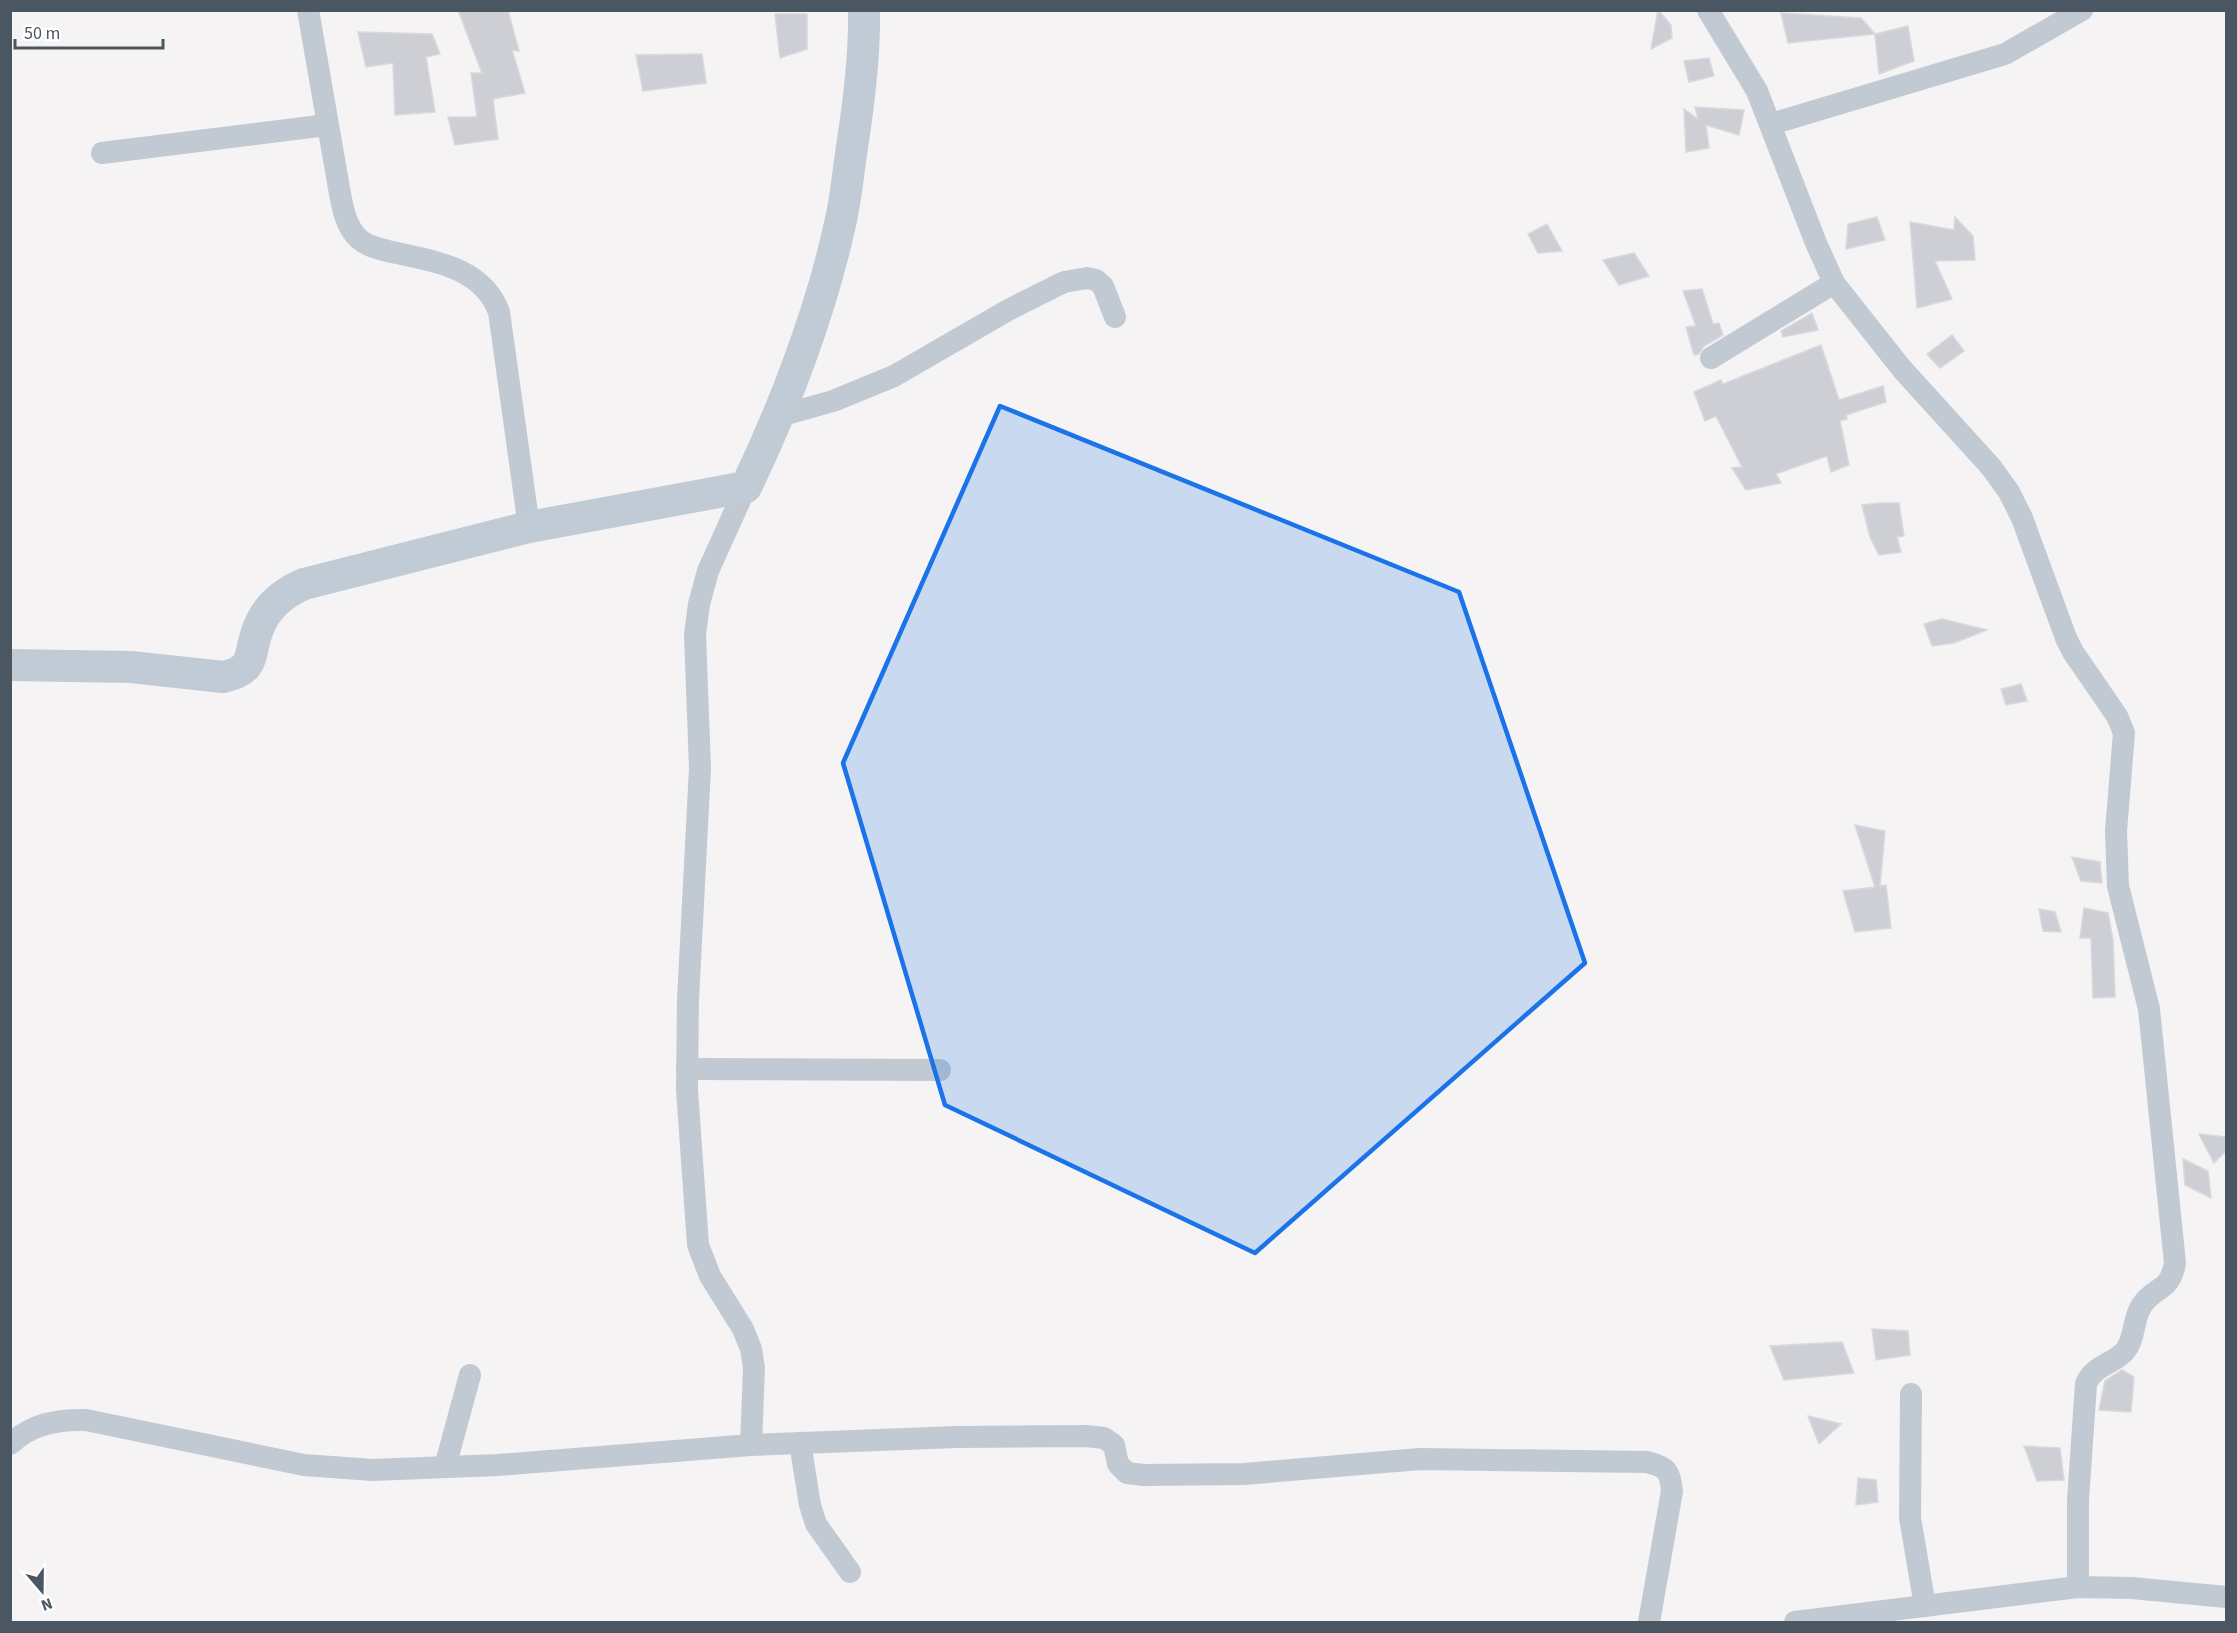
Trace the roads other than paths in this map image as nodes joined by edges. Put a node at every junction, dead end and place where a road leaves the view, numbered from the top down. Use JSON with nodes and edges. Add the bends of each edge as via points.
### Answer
{"nodes":[{"id":1,"x":308,"y":10,"type":"edge"},
{"id":2,"x":864,"y":10,"type":"edge"},
{"id":3,"x":1708,"y":10,"type":"edge"},
{"id":4,"x":2082,"y":10,"type":"edge"},
{"id":5,"x":1771,"y":124,"type":"junction"},
{"id":6,"x":327,"y":125,"type":"junction"},
{"id":7,"x":102,"y":153,"type":"dead end"},
{"id":8,"x":1834,"y":283,"type":"junction"},
{"id":9,"x":1115,"y":317,"type":"dead end"},
{"id":10,"x":1711,"y":358,"type":"dead end"},
{"id":11,"x":776,"y":417,"type":"junction"},
{"id":12,"x":746,"y":487,"type":"junction"},
{"id":13,"x":530,"y":527,"type":"junction"},
{"id":14,"x":10,"y":665,"type":"edge"},
{"id":15,"x":687,"y":1069,"type":"junction"},
{"id":16,"x":940,"y":1070,"type":"dead end"},
{"id":17,"x":470,"y":1375,"type":"dead end"},
{"id":18,"x":1911,"y":1394,"type":"dead end"},
{"id":19,"x":800,"y":1443,"type":"junction"},
{"id":20,"x":10,"y":1444,"type":"edge"},
{"id":21,"x":751,"y":1444,"type":"junction"},
{"id":22,"x":445,"y":1467,"type":"junction"},
{"id":23,"x":850,"y":1572,"type":"dead end"},
{"id":24,"x":2078,"y":1587,"type":"junction"},
{"id":25,"x":2226,"y":1597,"type":"edge"},
{"id":26,"x":1925,"y":1606,"type":"junction"},
{"id":27,"x":1649,"y":1623,"type":"edge"},
{"id":28,"x":1796,"y":1623,"type":"edge"}],
"edges":[{"from":1,"to":6,"type":"street"},
{"from":2,"to":11,"type":"street","via":[[860,93],[840,222],[828,274]]},
{"from":3,"to":5,"type":"street","via":[[1747,73]]},
{"from":4,"to":5,"type":"street","via":[[2005,54]]},
{"from":5,"to":8,"type":"street"},
{"from":6,"to":7,"type":"street"},
{"from":6,"to":13,"type":"street","via":[[344,211],[359,239],[373,247],[452,268],[476,279],[494,297]]},
{"from":8,"to":10,"type":"street"},
{"from":8,"to":24,"type":"street","via":[[1902,369],[2009,492],[2066,638],[2124,733],[2115,831],[2118,886],[2150,1010],[2175,1263],[2170,1282],[2139,1309],[2124,1352],[2095,1370],[2086,1384],[2078,1500]]},
{"from":9,"to":11,"type":"street","via":[[1103,286],[1096,280],[1064,282],[894,376],[833,401]]},
{"from":11,"to":12,"type":"street"},
{"from":12,"to":13,"type":"street"},
{"from":12,"to":15,"type":"street","via":[[708,571],[695,634],[700,768]]},
{"from":13,"to":14,"type":"street","via":[[292,589],[265,615],[257,629],[249,662],[236,674],[93,665]]},
{"from":15,"to":16,"type":"street"},
{"from":15,"to":21,"type":"street","via":[[698,1245],[710,1276],[751,1349]]},
{"from":17,"to":22,"type":"street"},
{"from":18,"to":26,"type":"street","via":[[1910,1518]]},
{"from":19,"to":21,"type":"street"},
{"from":19,"to":23,"type":"street","via":[[816,1524]]},
{"from":19,"to":27,"type":"street","via":[[1086,1436],[1104,1438],[1114,1445],[1118,1464],[1127,1473],[1144,1475],[1244,1474],[1420,1459],[1647,1462],[1661,1466],[1671,1476],[1672,1491]]},
{"from":20,"to":22,"type":"street","via":[[39,1425],[65,1419],[86,1420],[326,1468]]},
{"from":21,"to":22,"type":"street"},
{"from":24,"to":25,"type":"street"},
{"from":24,"to":26,"type":"street"},
{"from":26,"to":28,"type":"street"}]}
